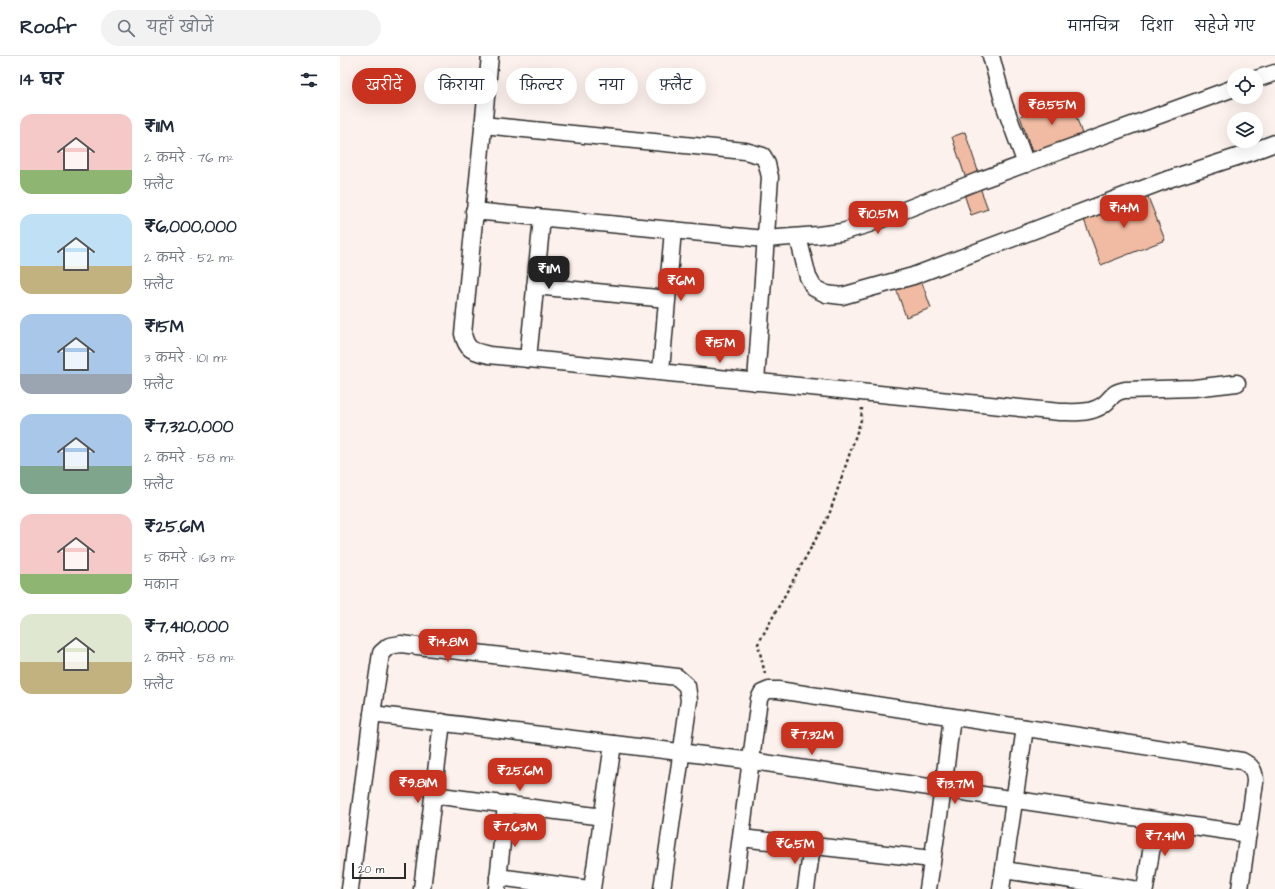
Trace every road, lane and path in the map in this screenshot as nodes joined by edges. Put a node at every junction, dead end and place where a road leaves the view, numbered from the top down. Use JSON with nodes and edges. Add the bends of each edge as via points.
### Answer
{"nodes":[{"id":1,"x":490,"y":56,"type":"edge"},
{"id":2,"x":991,"y":56,"type":"edge"},
{"id":3,"x":1275,"y":72,"type":"edge"},
{"id":4,"x":1263,"y":77,"type":"edge"},
{"id":5,"x":1227,"y":91,"type":"edge"},
{"id":6,"x":483,"y":124,"type":"junction"},
{"id":7,"x":1275,"y":143,"type":"edge"},
{"id":8,"x":1026,"y":164,"type":"junction"},
{"id":9,"x":474,"y":211,"type":"junction"},
{"id":10,"x":542,"y":218,"type":"junction"},
{"id":11,"x":673,"y":230,"type":"junction"},
{"id":12,"x":798,"y":237,"type":"junction"},
{"id":13,"x":765,"y":239,"type":"junction"},
{"id":14,"x":535,"y":286,"type":"junction"},
{"id":15,"x":667,"y":299,"type":"junction"},
{"id":16,"x":528,"y":359,"type":"junction"},
{"id":17,"x":660,"y":371,"type":"junction"},
{"id":18,"x":756,"y":382,"type":"junction"},
{"id":19,"x":1237,"y":383,"type":"dead end"},
{"id":20,"x":862,"y":392,"type":"junction"},
{"id":21,"x":769,"y":690,"type":"junction"},
{"id":22,"x":372,"y":714,"type":"junction"},
{"id":23,"x":952,"y":717,"type":"junction"},
{"id":24,"x":442,"y":722,"type":"junction"},
{"id":25,"x":1026,"y":728,"type":"junction"},
{"id":26,"x":613,"y":744,"type":"junction"},
{"id":27,"x":681,"y":752,"type":"junction"},
{"id":28,"x":752,"y":761,"type":"junction"},
{"id":29,"x":943,"y":789,"type":"junction"},
{"id":30,"x":433,"y":795,"type":"junction"},
{"id":31,"x":1014,"y":799,"type":"junction"},
{"id":32,"x":506,"y":805,"type":"junction"},
{"id":33,"x":603,"y":817,"type":"junction"},
{"id":34,"x":1156,"y":821,"type":"junction"},
{"id":35,"x":1248,"y":834,"type":"junction"},
{"id":36,"x":741,"y":838,"type":"junction"},
{"id":37,"x":812,"y":846,"type":"junction"},
{"id":38,"x":932,"y":859,"type":"junction"},
{"id":39,"x":1004,"y":870,"type":"junction"},
{"id":40,"x":498,"y":883,"type":"edge"},
{"id":41,"x":1073,"y":885,"type":"edge"},
{"id":42,"x":350,"y":889,"type":"edge"},
{"id":43,"x":422,"y":889,"type":"edge"},
{"id":44,"x":589,"y":889,"type":"edge"},
{"id":45,"x":592,"y":889,"type":"edge"},
{"id":46,"x":662,"y":889,"type":"edge"},
{"id":47,"x":734,"y":889,"type":"edge"},
{"id":48,"x":806,"y":889,"type":"edge"},
{"id":49,"x":928,"y":889,"type":"edge"},
{"id":50,"x":1001,"y":889,"type":"edge"},
{"id":51,"x":1133,"y":889,"type":"edge"},
{"id":52,"x":1146,"y":889,"type":"edge"},
{"id":53,"x":1240,"y":889,"type":"edge"}],
"edges":[{"from":1,"to":6,"type":"street"},
{"from":2,"to":8,"type":"street","via":[[1004,104]]},
{"from":3,"to":4,"type":"street"},
{"from":5,"to":8,"type":"street"},
{"from":6,"to":9,"type":"street"},
{"from":6,"to":13,"type":"street","via":[[745,151],[763,156],[770,177]]},
{"from":7,"to":12,"type":"street","via":[[1169,179],[913,276],[842,296],[826,294],[814,288],[808,277]]},
{"from":8,"to":12,"type":"street","via":[[869,224],[842,232]]},
{"from":9,"to":10,"type":"street"},
{"from":9,"to":16,"type":"street","via":[[463,334],[465,344],[479,353]]},
{"from":10,"to":11,"type":"street"},
{"from":10,"to":14,"type":"street"},
{"from":11,"to":13,"type":"street"},
{"from":11,"to":15,"type":"street"},
{"from":12,"to":13,"type":"street"},
{"from":13,"to":18,"type":"street"},
{"from":14,"to":15,"type":"street"},
{"from":14,"to":16,"type":"street"},
{"from":15,"to":17,"type":"street"},
{"from":16,"to":17,"type":"street"},
{"from":17,"to":18,"type":"street"},
{"from":18,"to":20,"type":"street"},
{"from":19,"to":20,"type":"street","via":[[1118,392],[1103,405],[1082,412]]},
{"from":20,"to":21,"type":"path","via":[[861,420],[829,515],[758,644]]},
{"from":21,"to":23,"type":"street"},
{"from":21,"to":28,"type":"street","via":[[762,693],[759,699]]},
{"from":22,"to":24,"type":"street"},
{"from":22,"to":27,"type":"street","via":[[381,653],[389,646],[401,644],[664,674],[677,677],[687,686],[689,700]]},
{"from":22,"to":42,"type":"street"},
{"from":23,"to":25,"type":"street"},
{"from":23,"to":29,"type":"street"},
{"from":24,"to":26,"type":"street"},
{"from":24,"to":30,"type":"street"},
{"from":25,"to":31,"type":"street"},
{"from":25,"to":35,"type":"street","via":[[1250,764],[1255,773],[1255,782]]},
{"from":26,"to":27,"type":"street"},
{"from":26,"to":33,"type":"street"},
{"from":27,"to":28,"type":"street"},
{"from":27,"to":46,"type":"street"},
{"from":28,"to":29,"type":"street"},
{"from":28,"to":36,"type":"street"},
{"from":29,"to":31,"type":"street"},
{"from":29,"to":38,"type":"street"},
{"from":30,"to":32,"type":"street"},
{"from":30,"to":43,"type":"street"},
{"from":31,"to":34,"type":"street"},
{"from":31,"to":39,"type":"street"},
{"from":32,"to":33,"type":"street"},
{"from":32,"to":40,"type":"street"},
{"from":33,"to":45,"type":"street"},
{"from":34,"to":35,"type":"street"},
{"from":34,"to":52,"type":"street"},
{"from":35,"to":53,"type":"street"},
{"from":36,"to":37,"type":"street"},
{"from":36,"to":47,"type":"street"},
{"from":37,"to":38,"type":"street"},
{"from":37,"to":48,"type":"street"},
{"from":38,"to":49,"type":"street"},
{"from":39,"to":41,"type":"street"},
{"from":39,"to":50,"type":"street"},
{"from":40,"to":44,"type":"street"},
{"from":41,"to":51,"type":"street"}]}
